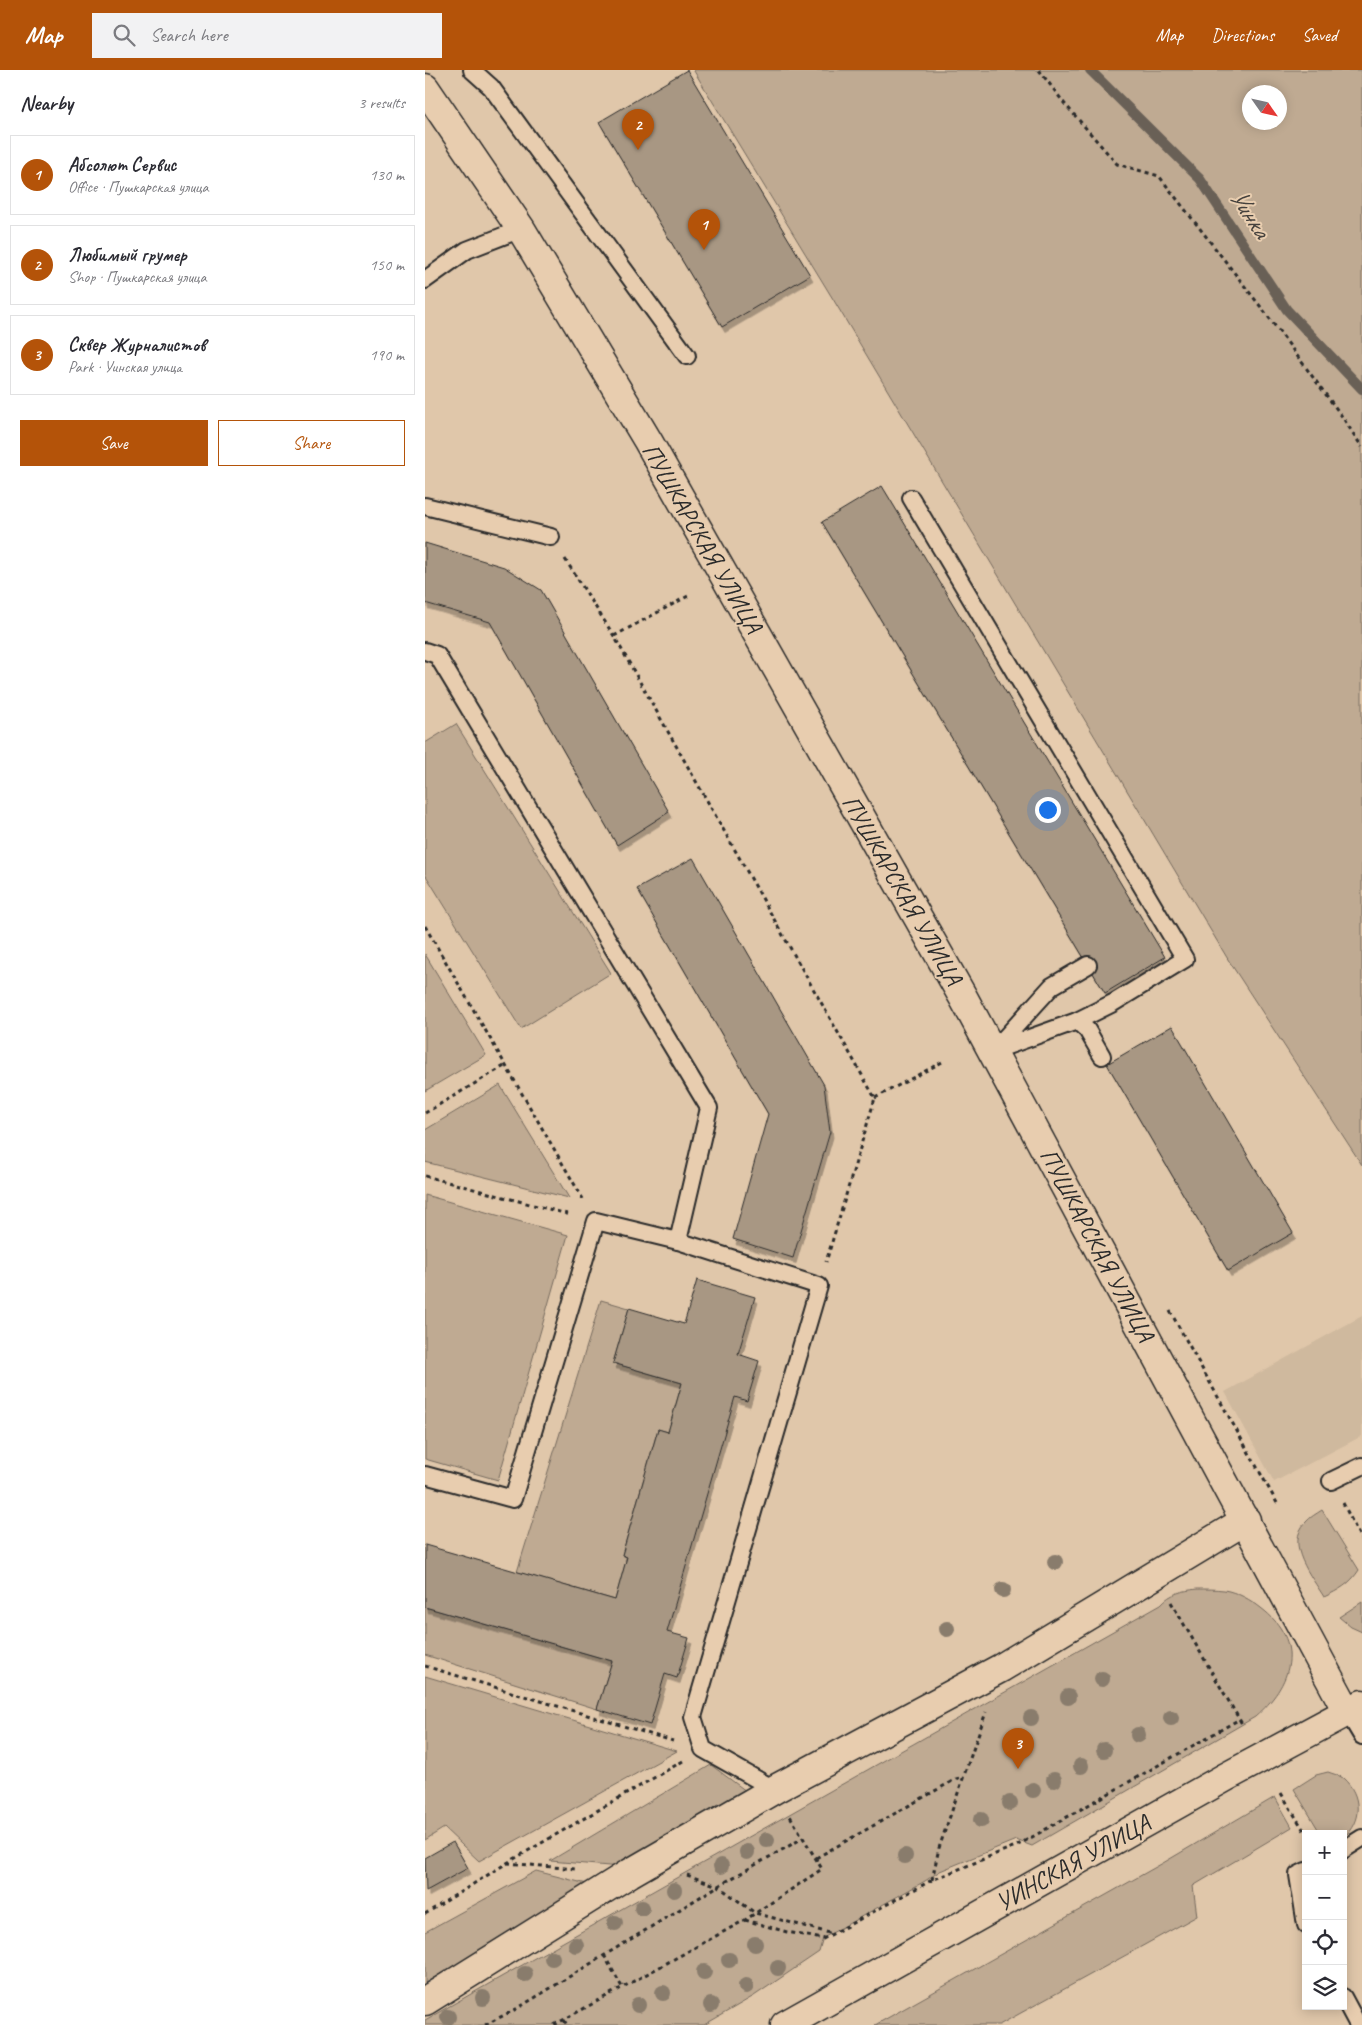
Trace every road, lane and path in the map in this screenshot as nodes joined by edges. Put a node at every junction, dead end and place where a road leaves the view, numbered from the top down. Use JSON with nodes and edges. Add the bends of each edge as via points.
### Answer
{"nodes":[{"id":1,"x":473,"y":70,"type":"edge"},
{"id":2,"x":1039,"y":70,"type":"edge"},
{"id":3,"x":425,"y":88,"type":"edge"},
{"id":4,"x":521,"y":229,"type":"junction"},
{"id":5,"x":425,"y":280,"type":"edge"},
{"id":6,"x":687,"y":356,"type":"dead end"},
{"id":7,"x":1362,"y":447,"type":"edge"},
{"id":8,"x":911,"y":498,"type":"dead end"},
{"id":9,"x":425,"y":506,"type":"edge"},
{"id":10,"x":551,"y":537,"type":"joint"},
{"id":11,"x":688,"y":596,"type":"dead end"},
{"id":12,"x":614,"y":636,"type":"junction"},
{"id":13,"x":425,"y":651,"type":"edge"},
{"id":14,"x":425,"y":926,"type":"edge"},
{"id":15,"x":1088,"y":965,"type":"dead end"},
{"id":16,"x":1077,"y":1021,"type":"junction"},
{"id":17,"x":993,"y":1051,"type":"junction"},
{"id":18,"x":1103,"y":1056,"type":"dead end"},
{"id":19,"x":944,"y":1061,"type":"dead end"},
{"id":20,"x":506,"y":1065,"type":"junction"},
{"id":21,"x":875,"y":1098,"type":"junction"},
{"id":22,"x":425,"y":1113,"type":"edge"},
{"id":23,"x":425,"y":1176,"type":"edge"},
{"id":24,"x":596,"y":1221,"type":"junction"},
{"id":25,"x":679,"y":1241,"type":"junction"},
{"id":26,"x":819,"y":1286,"type":"junction"},
{"id":27,"x":1362,"y":1466,"type":"edge"},
{"id":28,"x":425,"y":1475,"type":"edge"},
{"id":29,"x":1331,"y":1481,"type":"joint"},
{"id":30,"x":1246,"y":1520,"type":"junction"},
{"id":31,"x":1362,"y":1540,"type":"edge"},
{"id":32,"x":1155,"y":1575,"type":"junction"},
{"id":33,"x":425,"y":1666,"type":"edge"},
{"id":34,"x":1001,"y":1668,"type":"junction"},
{"id":35,"x":1355,"y":1707,"type":"edge"},
{"id":36,"x":1238,"y":1720,"type":"junction"},
{"id":37,"x":1242,"y":1724,"type":"dead end"},
{"id":38,"x":1362,"y":1736,"type":"edge"},
{"id":39,"x":703,"y":1750,"type":"junction"},
{"id":40,"x":964,"y":1777,"type":"junction"},
{"id":41,"x":774,"y":1789,"type":"junction"},
{"id":42,"x":1281,"y":1793,"type":"dead end"},
{"id":43,"x":1304,"y":1830,"type":"edge"},
{"id":44,"x":803,"y":1838,"type":"junction"},
{"id":45,"x":1362,"y":1838,"type":"edge"},
{"id":46,"x":1347,"y":1847,"type":"edge"},
{"id":47,"x":816,"y":1858,"type":"junction"},
{"id":48,"x":1302,"y":1873,"type":"edge"},
{"id":49,"x":932,"y":1880,"type":"junction"},
{"id":50,"x":755,"y":1913,"type":"junction"},
{"id":51,"x":425,"y":1914,"type":"edge"},
{"id":52,"x":745,"y":1920,"type":"junction"},
{"id":53,"x":1305,"y":1920,"type":"edge"},
{"id":54,"x":834,"y":1934,"type":"junction"},
{"id":55,"x":604,"y":1955,"type":"junction"},
{"id":56,"x":622,"y":1987,"type":"junction"},
{"id":57,"x":425,"y":2001,"type":"edge"},
{"id":58,"x":1347,"y":2004,"type":"edge"},
{"id":59,"x":564,"y":2020,"type":"junction"},
{"id":60,"x":485,"y":2025,"type":"edge"},
{"id":61,"x":554,"y":2025,"type":"edge"},
{"id":62,"x":567,"y":2025,"type":"edge"},
{"id":63,"x":785,"y":2025,"type":"edge"},
{"id":64,"x":1358,"y":2025,"type":"edge"}],
"edges":[{"from":1,"to":6,"type":"lane","via":[[491,87]]},
{"from":2,"to":7,"type":"path","via":[[1117,164],[1159,176],[1264,311]]},
{"from":3,"to":4,"type":"street","name":"ПУШКАРСКАЯ УЛИЦА"},
{"from":4,"to":5,"type":"lane","via":[[467,250]]},
{"from":4,"to":17,"type":"street","name":"ПУШКАРСКАЯ УЛИЦА","via":[[653,450]]},
{"from":8,"to":16,"type":"lane","via":[[1185,959]]},
{"from":9,"to":10,"type":"lane"},
{"from":10,"to":12,"type":"path"},
{"from":11,"to":12,"type":"path"},
{"from":12,"to":21,"type":"path"},
{"from":13,"to":25,"type":"lane","via":[[437,654],[709,1108]]},
{"from":14,"to":20,"type":"path"},
{"from":15,"to":17,"type":"lane","via":[[1052,986]]},
{"from":16,"to":17,"type":"lane"},
{"from":16,"to":18,"type":"lane","via":[[1087,1030]]},
{"from":17,"to":30,"type":"street","name":"ПУШКАРСКАЯ УЛИЦА"},
{"from":19,"to":21,"type":"path"},
{"from":20,"to":22,"type":"path"},
{"from":20,"to":24,"type":"path"},
{"from":21,"to":26,"type":"path"},
{"from":23,"to":24,"type":"path"},
{"from":24,"to":25,"type":"lane"},
{"from":24,"to":28,"type":"lane","via":[[513,1499]]},
{"from":25,"to":26,"type":"lane"},
{"from":26,"to":39,"type":"lane","via":[[693,1717]]},
{"from":27,"to":29,"type":"lane"},
{"from":29,"to":31,"type":"path"},
{"from":30,"to":32,"type":"street"},
{"from":30,"to":35,"type":"street","name":"ПУШКАРСКАЯ УЛИЦА"},
{"from":32,"to":34,"type":"street"},
{"from":32,"to":36,"type":"path"},
{"from":33,"to":39,"type":"path"},
{"from":34,"to":40,"type":"path"},
{"from":34,"to":41,"type":"street"},
{"from":35,"to":38,"type":"lane"},
{"from":35,"to":63,"type":"street","name":"УИНСКАЯ УЛИЦА"},
{"from":36,"to":37,"type":"path"},
{"from":36,"to":49,"type":"path","via":[[1019,1845]]},
{"from":39,"to":41,"type":"lane"},
{"from":39,"to":51,"type":"path"},
{"from":40,"to":47,"type":"path"},
{"from":40,"to":49,"type":"path","via":[[939,1848]]},
{"from":41,"to":44,"type":"path"},
{"from":41,"to":57,"type":"street"},
{"from":42,"to":43,"type":"path"},
{"from":44,"to":47,"type":"path"},
{"from":44,"to":55,"type":"path"},
{"from":45,"to":46,"type":"lane"},
{"from":47,"to":50,"type":"path","via":[[822,1868]]},
{"from":48,"to":53,"type":"lane","via":[[1298,1875]]},
{"from":49,"to":54,"type":"path"},
{"from":50,"to":52,"type":"path"},
{"from":50,"to":54,"type":"path"},
{"from":52,"to":54,"type":"path","via":[[823,1939]]},
{"from":52,"to":56,"type":"path"},
{"from":55,"to":56,"type":"path"},
{"from":55,"to":60,"type":"path"},
{"from":56,"to":59,"type":"path"},
{"from":58,"to":64,"type":"lane"},
{"from":59,"to":61,"type":"path"},
{"from":59,"to":62,"type":"path"}]}
